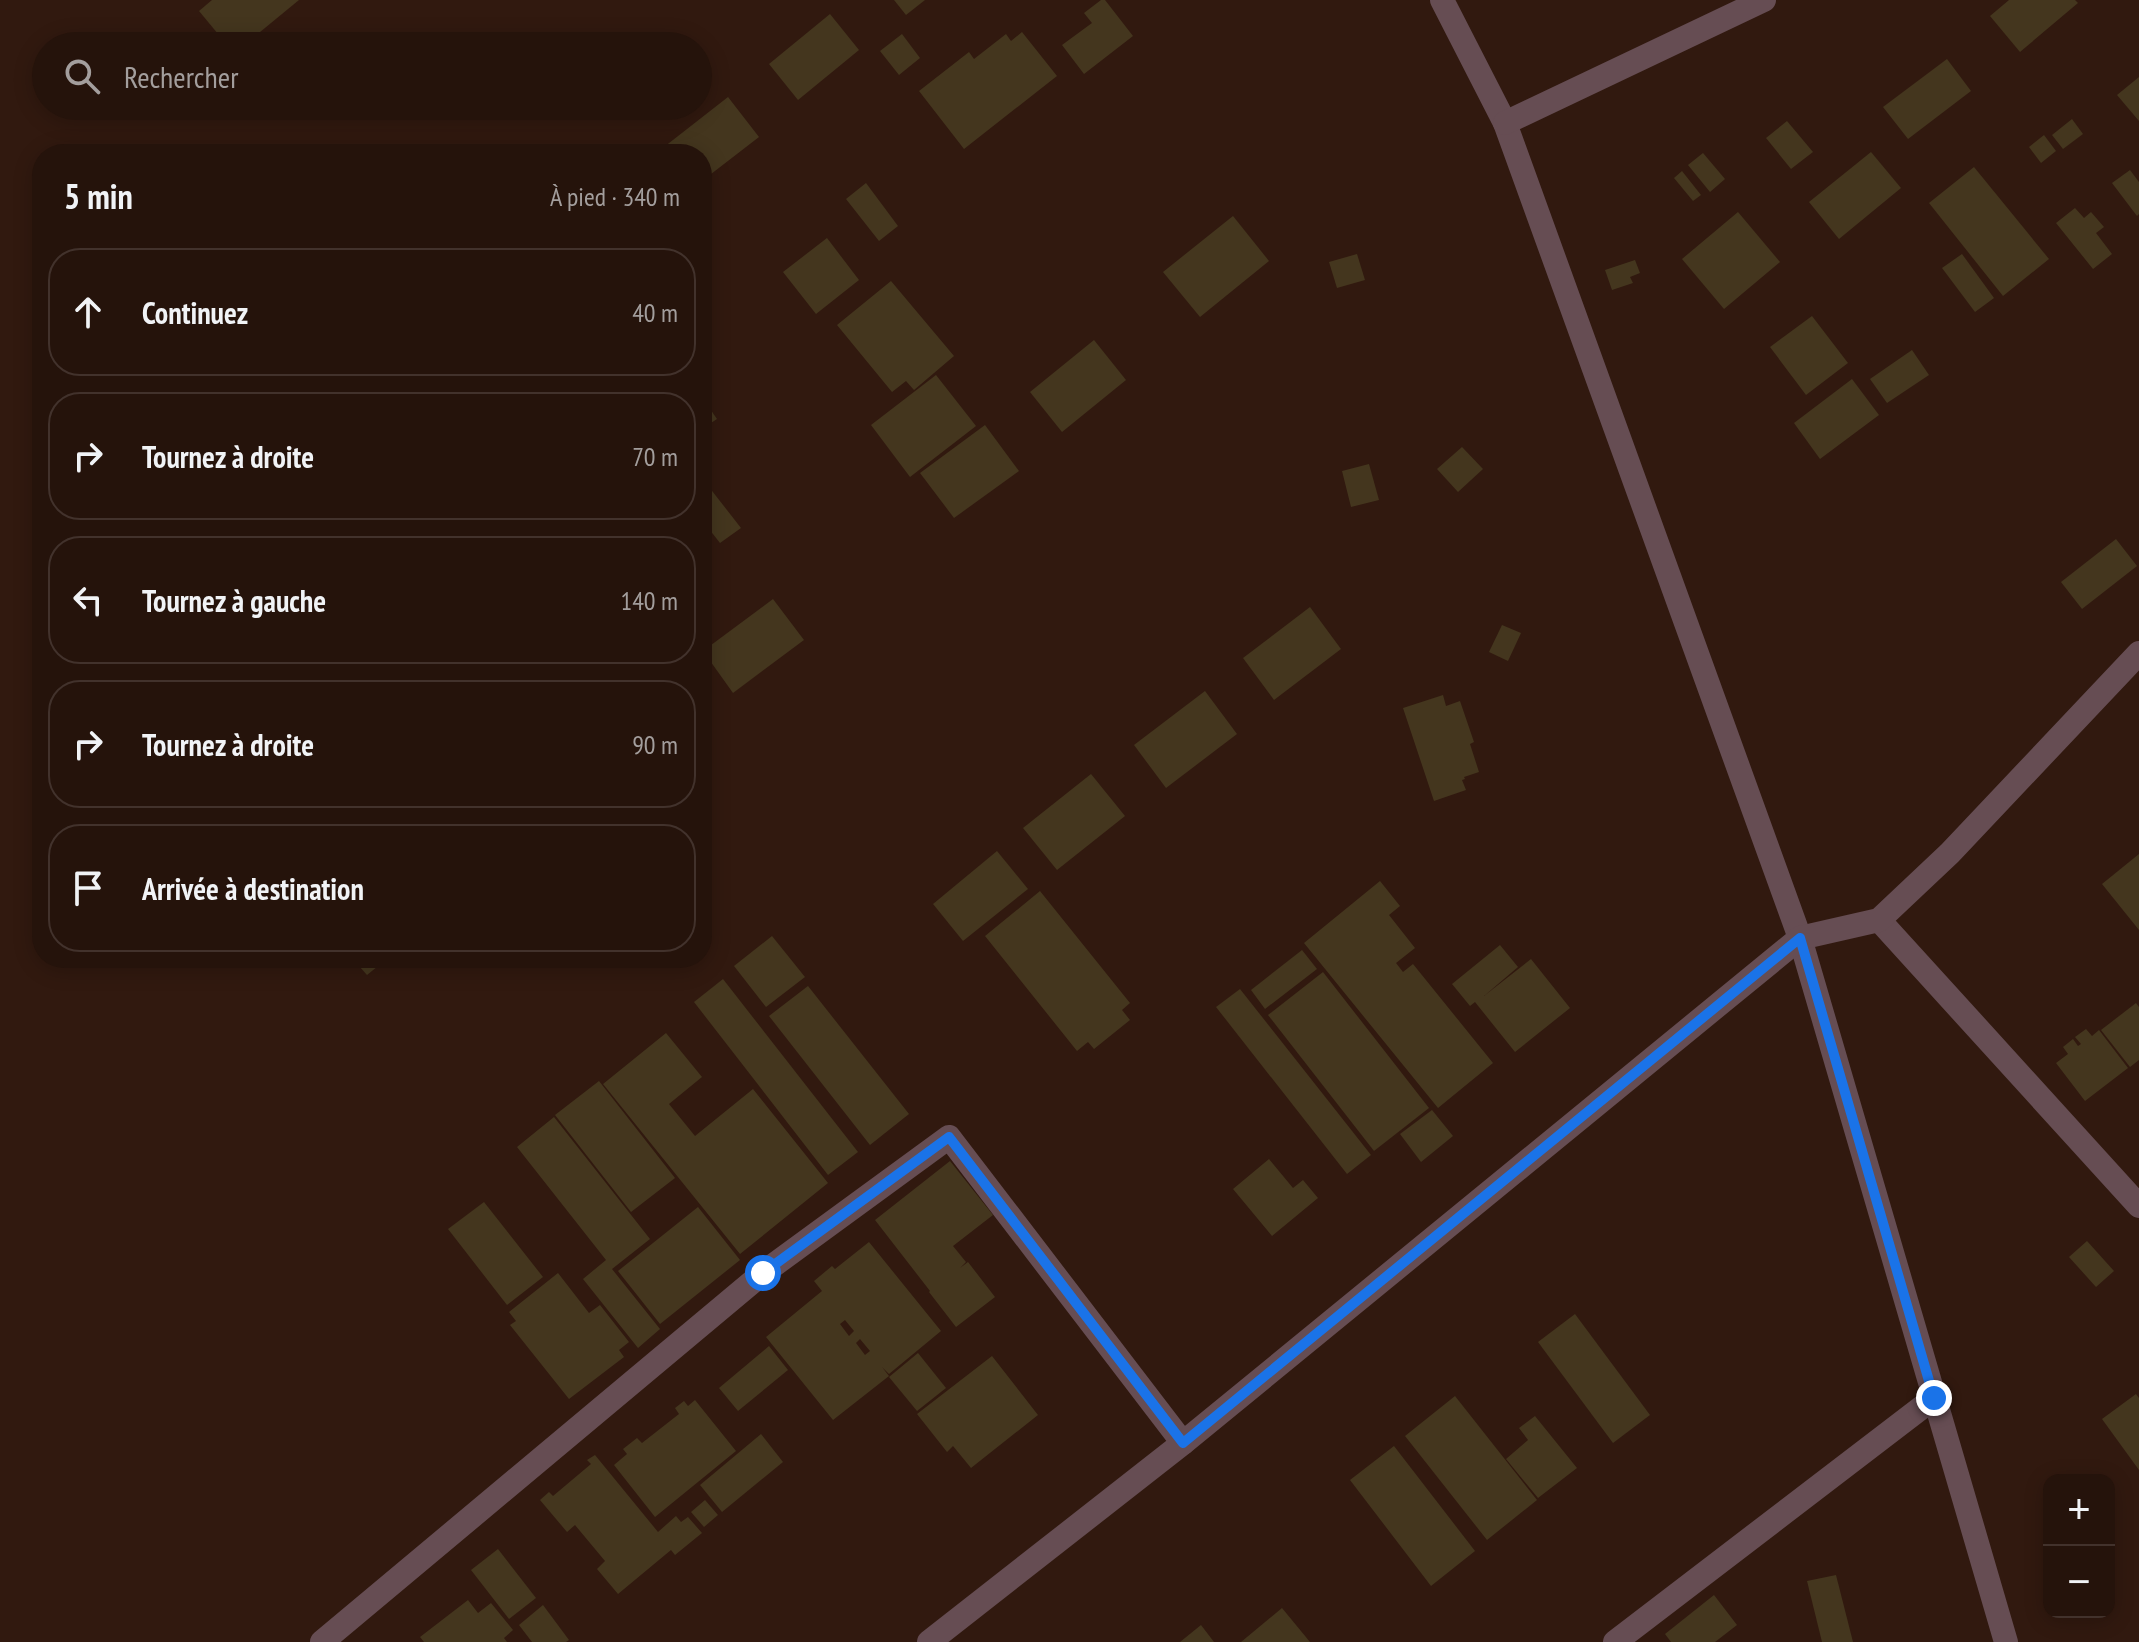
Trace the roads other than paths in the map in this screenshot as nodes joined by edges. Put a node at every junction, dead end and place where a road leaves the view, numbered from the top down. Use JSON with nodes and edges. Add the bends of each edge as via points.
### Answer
{"nodes":[{"id":1,"x":1442,"y":0,"type":"edge"},
{"id":2,"x":1764,"y":0,"type":"edge"},
{"id":3,"x":1505,"y":123,"type":"junction"},
{"id":4,"x":2139,"y":653,"type":"edge"},
{"id":5,"x":1879,"y":920,"type":"junction"},
{"id":6,"x":1800,"y":938,"type":"junction"},
{"id":7,"x":2139,"y":1206,"type":"edge"},
{"id":8,"x":1934,"y":1398,"type":"junction"},
{"id":9,"x":1183,"y":1443,"type":"junction"},
{"id":10,"x":322,"y":1642,"type":"edge"},
{"id":11,"x":929,"y":1642,"type":"edge"},
{"id":12,"x":1615,"y":1642,"type":"edge"},
{"id":13,"x":2006,"y":1642,"type":"edge"}],
"edges":[{"from":1,"to":3,"type":"street"},
{"from":2,"to":3,"type":"street"},
{"from":3,"to":6,"type":"street"},
{"from":4,"to":5,"type":"street","via":[[1950,853]]},
{"from":5,"to":6,"type":"street"},
{"from":5,"to":7,"type":"street"},
{"from":6,"to":8,"type":"street"},
{"from":6,"to":9,"type":"street"},
{"from":8,"to":12,"type":"street"},
{"from":8,"to":13,"type":"street"},
{"from":9,"to":10,"type":"street","via":[[949,1137],[763,1273]]},
{"from":9,"to":11,"type":"street"}]}
